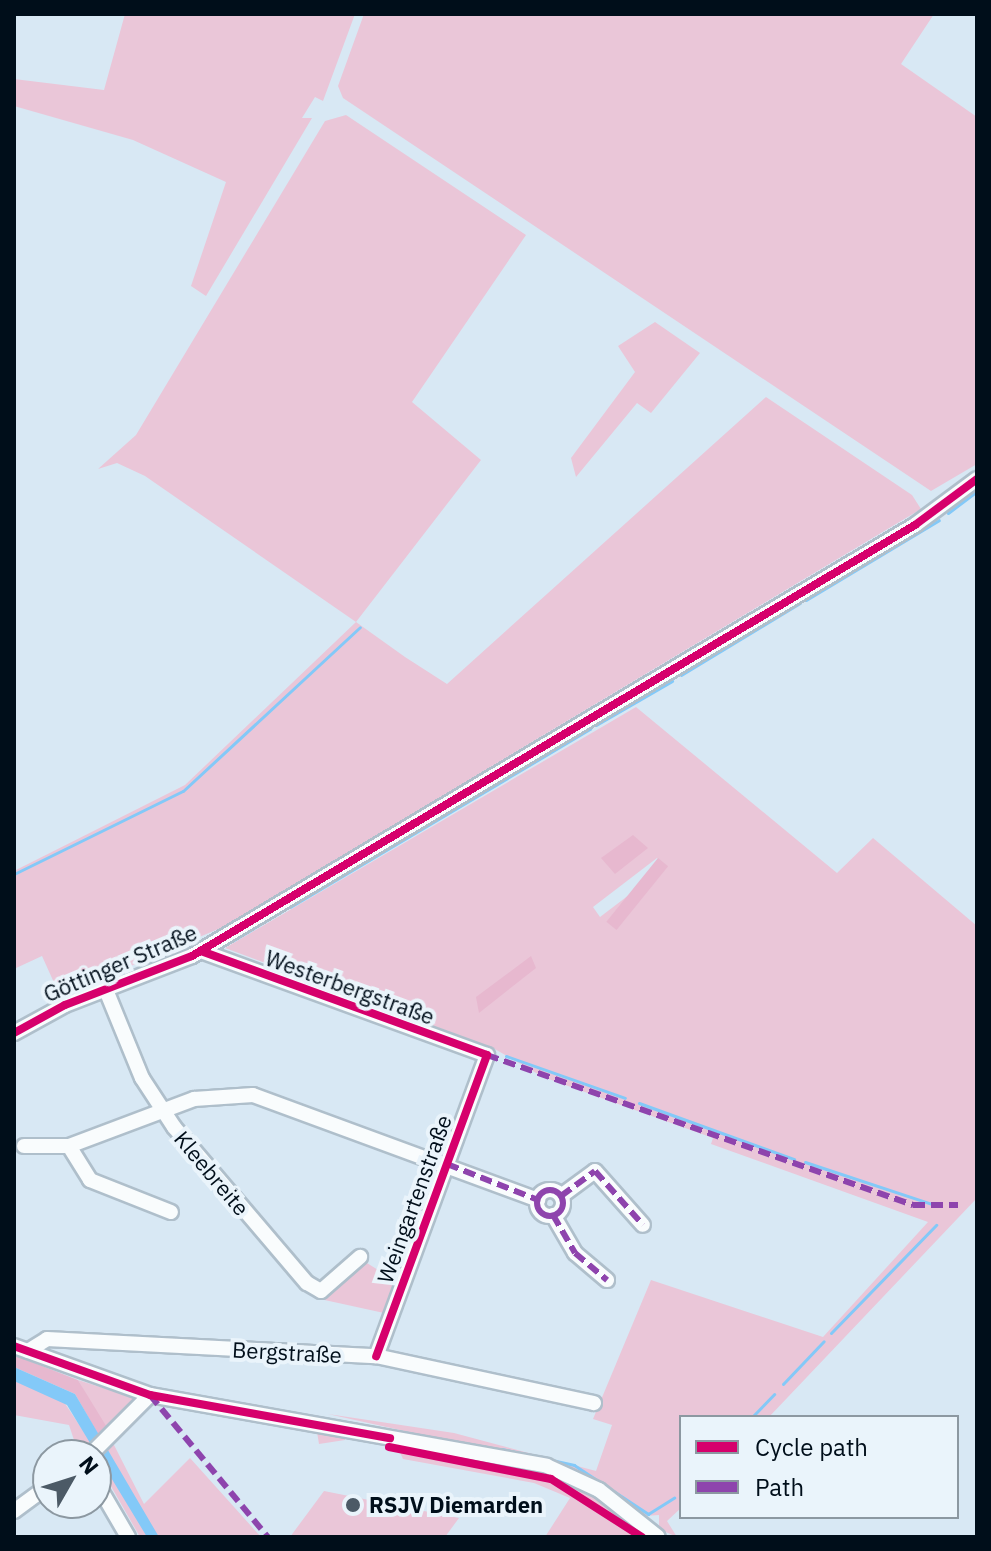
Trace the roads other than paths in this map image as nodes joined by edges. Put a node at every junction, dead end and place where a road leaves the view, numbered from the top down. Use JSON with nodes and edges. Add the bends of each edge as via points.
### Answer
{"nodes":[{"id":1,"x":977,"y":479,"type":"edge"},
{"id":2,"x":201,"y":951,"type":"junction"},
{"id":3,"x":106,"y":990,"type":"junction"},
{"id":4,"x":14,"y":1033,"type":"edge"},
{"id":5,"x":487,"y":1055,"type":"joint"},
{"id":6,"x":164,"y":1111,"type":"junction"},
{"id":7,"x":24,"y":1146,"type":"dead end"},
{"id":8,"x":69,"y":1146,"type":"junction"},
{"id":9,"x":447,"y":1164,"type":"junction"},
{"id":10,"x":561,"y":1196,"type":"junction"},
{"id":11,"x":538,"y":1200,"type":"junction"},
{"id":12,"x":171,"y":1212,"type":"dead end"},
{"id":13,"x":553,"y":1215,"type":"junction"},
{"id":14,"x":643,"y":1225,"type":"dead end"},
{"id":15,"x":360,"y":1257,"type":"dead end"},
{"id":16,"x":607,"y":1280,"type":"dead end"},
{"id":17,"x":21,"y":1348,"type":"edge"},
{"id":18,"x":376,"y":1356,"type":"junction"},
{"id":19,"x":150,"y":1395,"type":"junction"},
{"id":20,"x":594,"y":1403,"type":"dead end"},
{"id":21,"x":110,"y":1439,"type":"edge"},
{"id":22,"x":32,"y":1498,"type":"edge"},
{"id":23,"x":112,"y":1510,"type":"edge"},
{"id":24,"x":14,"y":1511,"type":"edge"},
{"id":25,"x":128,"y":1537,"type":"edge"},
{"id":26,"x":658,"y":1537,"type":"edge"}],
"edges":[{"from":1,"to":2,"type":"street","name":"Göttinger Straße","via":[[915,525]]},
{"from":2,"to":3,"type":"street","name":"Göttinger Straße"},
{"from":2,"to":5,"type":"street","name":"Westerbergstraße"},
{"from":3,"to":4,"type":"street","name":"Göttinger Straße"},
{"from":3,"to":6,"type":"street","name":"Kleebreite"},
{"from":5,"to":9,"type":"street","name":"Weingartenstraße"},
{"from":6,"to":8,"type":"street"},
{"from":6,"to":9,"type":"street","via":[[204,1096],[253,1095]]},
{"from":6,"to":15,"type":"street","name":"Kleebreite","via":[[307,1283],[321,1291]]},
{"from":7,"to":8,"type":"street"},
{"from":8,"to":12,"type":"street","via":[[90,1180]]},
{"from":9,"to":11,"type":"street"},
{"from":9,"to":18,"type":"street","name":"Weingartenstraße"},
{"from":10,"to":11,"type":"street","via":[[548,1190]]},
{"from":10,"to":13,"type":"street"},
{"from":10,"to":14,"type":"street","via":[[595,1171]]},
{"from":11,"to":13,"type":"street","via":[[542,1212]]},
{"from":13,"to":16,"type":"street","via":[[575,1253]]},
{"from":17,"to":18,"type":"street","name":"Bergstraße","via":[[47,1339]]},
{"from":17,"to":19,"type":"street"},
{"from":18,"to":20,"type":"street","name":"Bergstraße"},
{"from":19,"to":21,"type":"street"},
{"from":19,"to":26,"type":"street","via":[[547,1466],[629,1511]]},
{"from":22,"to":24,"type":"street"},
{"from":23,"to":25,"type":"street"}]}
